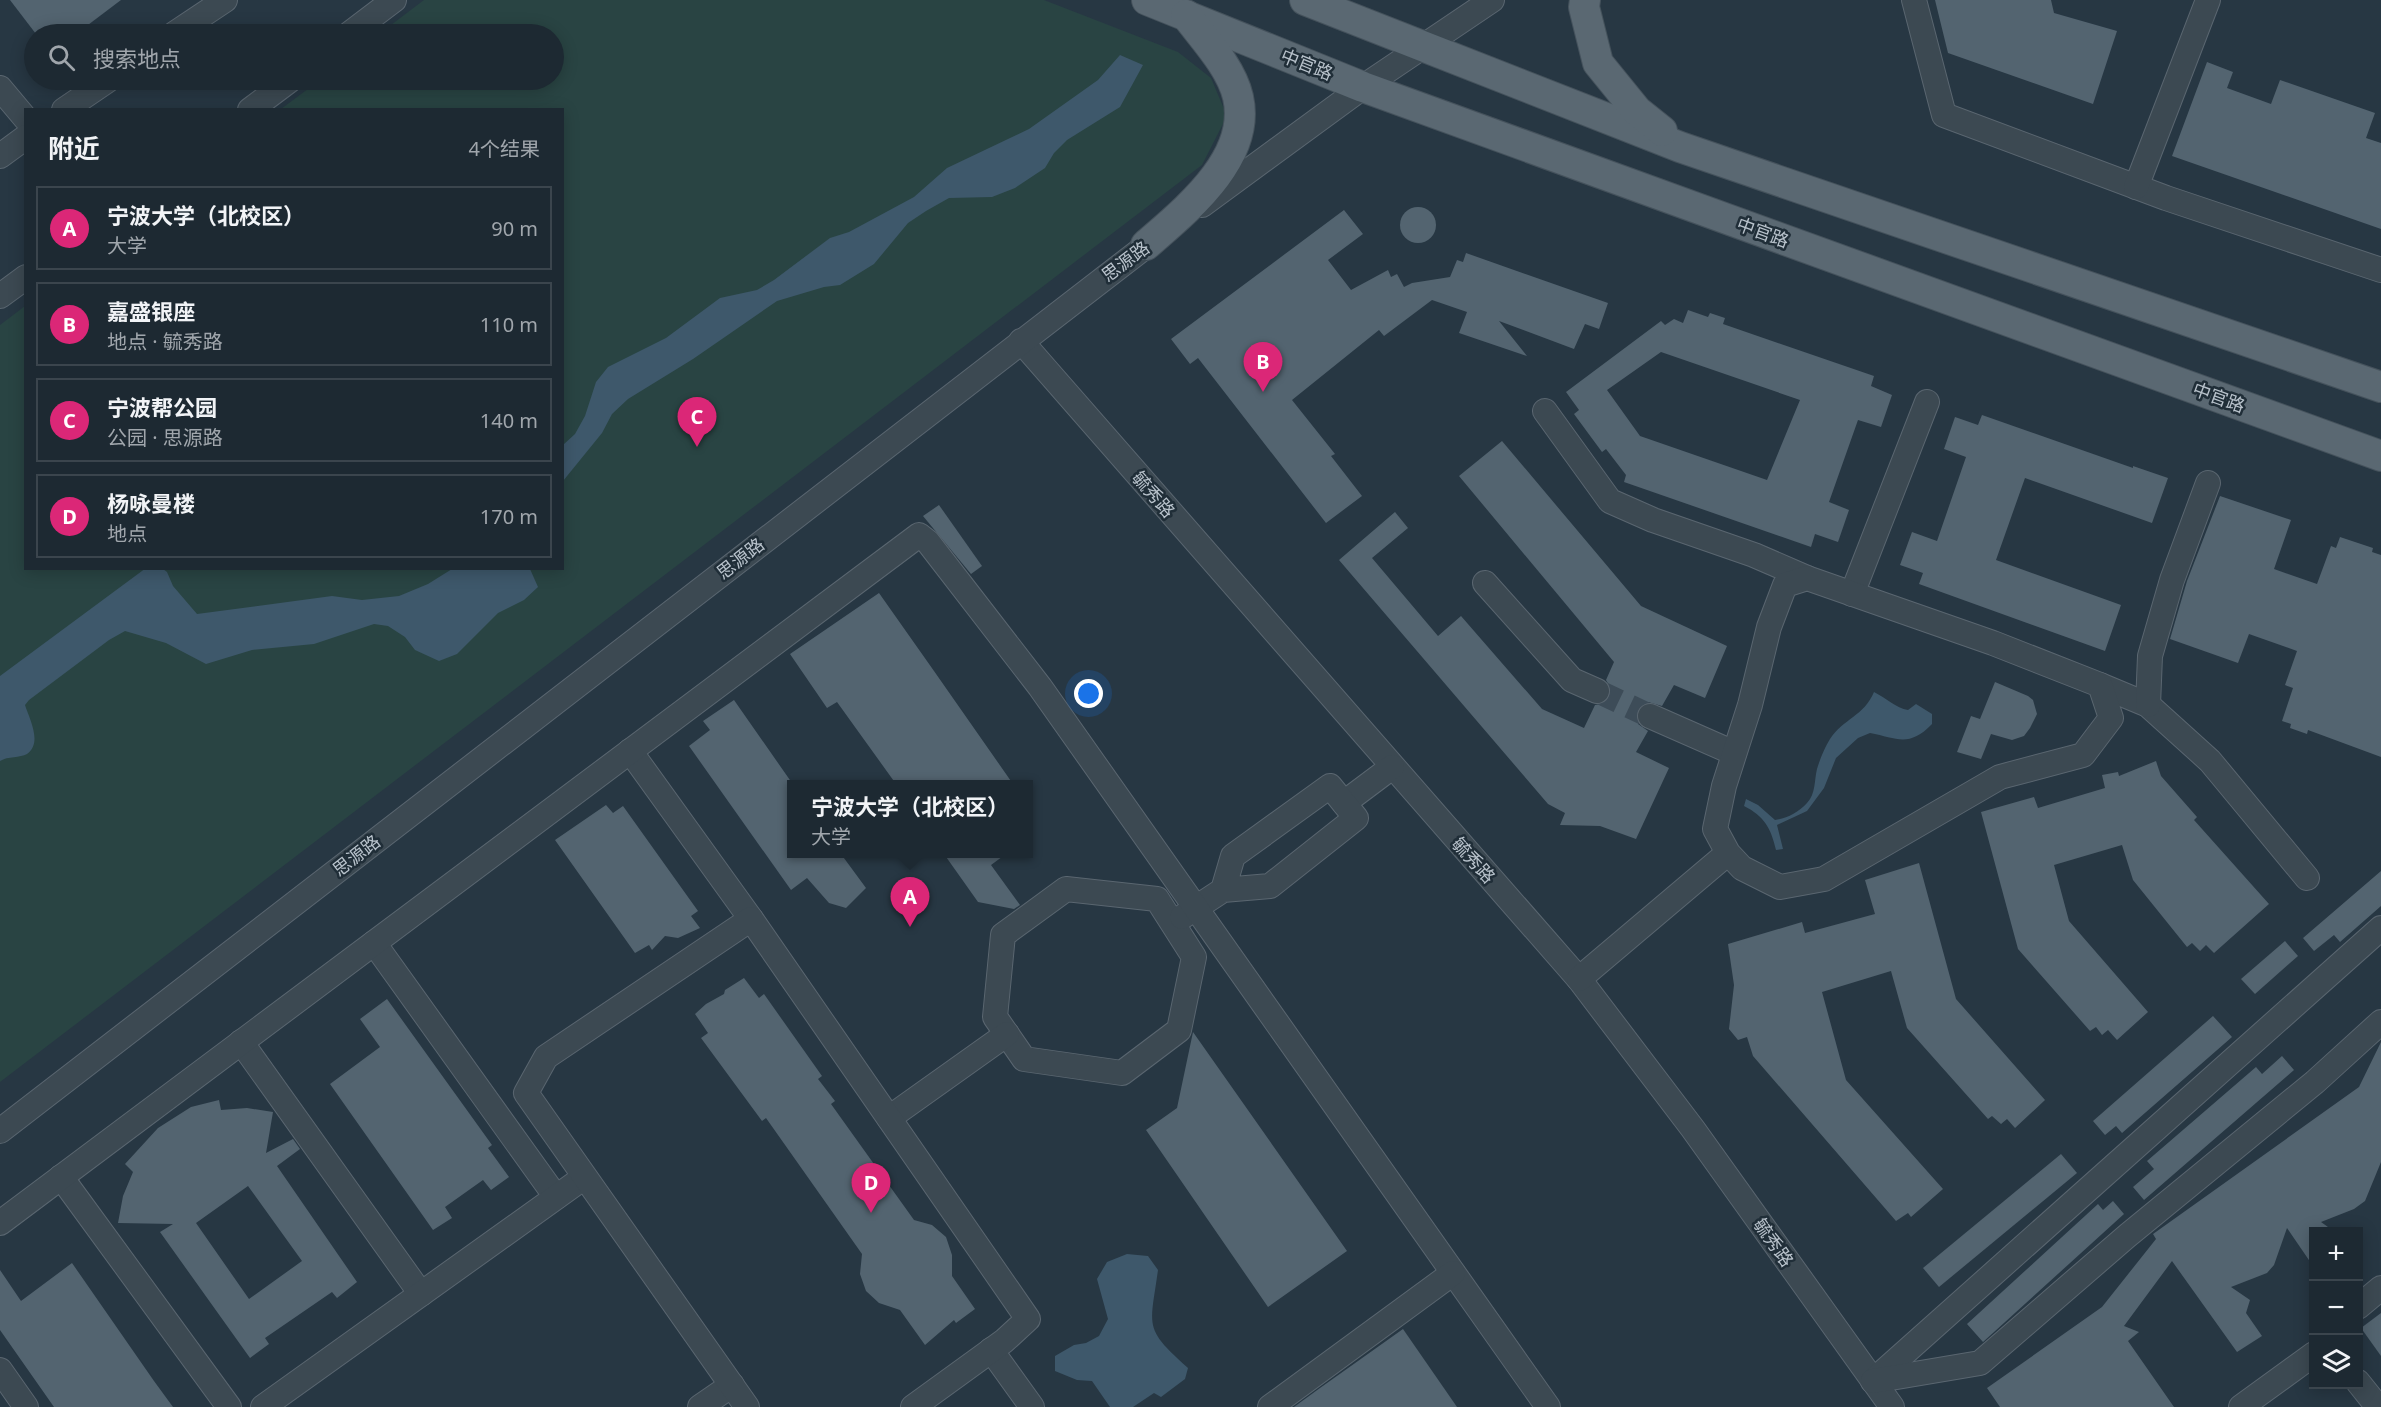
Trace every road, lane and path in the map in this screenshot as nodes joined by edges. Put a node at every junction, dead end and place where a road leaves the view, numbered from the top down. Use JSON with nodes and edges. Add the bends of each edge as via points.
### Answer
{"nodes":[{"id":1,"x":225,"y":0,"type":"edge"},
{"id":2,"x":394,"y":0,"type":"edge"},
{"id":3,"x":1147,"y":0,"type":"edge"},
{"id":4,"x":1305,"y":0,"type":"edge"},
{"id":5,"x":1492,"y":0,"type":"edge"},
{"id":6,"x":1586,"y":0,"type":"edge"},
{"id":7,"x":1914,"y":0,"type":"edge"},
{"id":8,"x":2208,"y":0,"type":"edge"},
{"id":9,"x":1186,"y":15,"type":"junction"},
{"id":10,"x":189,"y":24,"type":"edge"},
{"id":11,"x":362,"y":24,"type":"edge"},
{"id":12,"x":1425,"y":46,"type":"junction"},
{"id":13,"x":1363,"y":87,"type":"junction"},
{"id":14,"x":0,"y":88,"type":"edge"},
{"id":15,"x":93,"y":90,"type":"edge"},
{"id":16,"x":277,"y":90,"type":"edge"},
{"id":17,"x":67,"y":108,"type":"edge"},
{"id":18,"x":253,"y":108,"type":"edge"},
{"id":19,"x":24,"y":118,"type":"edge"},
{"id":20,"x":24,"y":138,"type":"edge"},
{"id":21,"x":1680,"y":147,"type":"junction"},
{"id":22,"x":0,"y":156,"type":"edge"},
{"id":23,"x":2136,"y":187,"type":"junction"},
{"id":24,"x":1146,"y":245,"type":"junction"},
{"id":25,"x":2381,"y":270,"type":"edge"},
{"id":26,"x":24,"y":278,"type":"edge"},
{"id":27,"x":0,"y":296,"type":"edge"},
{"id":28,"x":1021,"y":340,"type":"junction"},
{"id":29,"x":2381,"y":387,"type":"edge"},
{"id":30,"x":1927,"y":402,"type":"dead end"},
{"id":31,"x":1545,"y":411,"type":"dead end"},
{"id":32,"x":2381,"y":456,"type":"edge"},
{"id":33,"x":2208,"y":483,"type":"dead end"},
{"id":34,"x":1807,"y":578,"type":"junction"},
{"id":35,"x":1485,"y":583,"type":"dead end"},
{"id":36,"x":1852,"y":594,"type":"junction"},
{"id":37,"x":2100,"y":686,"type":"junction"},
{"id":38,"x":1597,"y":691,"type":"tunnel mouth"},
{"id":39,"x":2148,"y":705,"type":"junction"},
{"id":40,"x":1650,"y":716,"type":"tunnel mouth"},
{"id":41,"x":630,"y":751,"type":"junction"},
{"id":42,"x":1734,"y":753,"type":"junction"},
{"id":43,"x":1392,"y":767,"type":"junction"},
{"id":44,"x":1344,"y":803,"type":"junction"},
{"id":45,"x":1728,"y":853,"type":"junction"},
{"id":46,"x":2307,"y":878,"type":"dead end"},
{"id":47,"x":1223,"y":890,"type":"junction"},
{"id":48,"x":1195,"y":909,"type":"junction"},
{"id":49,"x":751,"y":919,"type":"junction"},
{"id":50,"x":1172,"y":923,"type":"junction"},
{"id":51,"x":2381,"y":928,"type":"edge"},
{"id":52,"x":374,"y":943,"type":"junction"},
{"id":53,"x":1580,"y":979,"type":"junction"},
{"id":54,"x":2379,"y":1028,"type":"edge"},
{"id":55,"x":1007,"y":1034,"type":"junction"},
{"id":56,"x":242,"y":1042,"type":"junction"},
{"id":57,"x":889,"y":1118,"type":"junction"},
{"id":58,"x":0,"y":1131,"type":"edge"},
{"id":59,"x":61,"y":1177,"type":"junction"},
{"id":60,"x":583,"y":1178,"type":"junction"},
{"id":61,"x":556,"y":1197,"type":"junction"},
{"id":62,"x":0,"y":1223,"type":"edge"},
{"id":63,"x":1453,"y":1273,"type":"junction"},
{"id":64,"x":2381,"y":1288,"type":"edge"},
{"id":65,"x":421,"y":1294,"type":"junction"},
{"id":66,"x":2363,"y":1303,"type":"edge"},
{"id":67,"x":991,"y":1350,"type":"junction"},
{"id":68,"x":2309,"y":1357,"type":"edge"},
{"id":69,"x":0,"y":1370,"type":"edge"},
{"id":70,"x":1872,"y":1381,"type":"junction"},
{"id":71,"x":732,"y":1385,"type":"junction"},
{"id":72,"x":2363,"y":1388,"type":"edge"},
{"id":73,"x":26,"y":1407,"type":"edge"},
{"id":74,"x":229,"y":1407,"type":"edge"},
{"id":75,"x":263,"y":1407,"type":"edge"},
{"id":76,"x":700,"y":1407,"type":"edge"},
{"id":77,"x":747,"y":1407,"type":"edge"},
{"id":78,"x":913,"y":1407,"type":"edge"},
{"id":79,"x":1032,"y":1407,"type":"edge"},
{"id":80,"x":1269,"y":1407,"type":"edge"},
{"id":81,"x":1548,"y":1407,"type":"edge"},
{"id":82,"x":1892,"y":1407,"type":"edge"},
{"id":83,"x":2241,"y":1407,"type":"edge"},
{"id":84,"x":2378,"y":1407,"type":"edge"}],
"edges":[{"from":1,"to":10,"type":"street"},
{"from":2,"to":11,"type":"street"},
{"from":3,"to":9,"type":"main road","name":"中官路"},
{"from":4,"to":12,"type":"main road"},
{"from":5,"to":12,"type":"street","name":"思源路"},
{"from":6,"to":21,"type":"main road","via":[[1584,7],[1598,63],[1636,111]]},
{"from":7,"to":23,"type":"street","via":[[1944,115]]},
{"from":8,"to":23,"type":"street"},
{"from":9,"to":13,"type":"main road","name":"中官路"},
{"from":9,"to":24,"type":"main road","via":[[1232,82],[1238,97],[1238,137],[1203,194]]},
{"from":12,"to":13,"type":"street","name":"思源路"},
{"from":12,"to":21,"type":"main road"},
{"from":13,"to":24,"type":"street","name":"思源路"},
{"from":13,"to":32,"type":"main road","name":"中官路"},
{"from":14,"to":19,"type":"street"},
{"from":15,"to":17,"type":"street"},
{"from":16,"to":18,"type":"street"},
{"from":20,"to":22,"type":"street"},
{"from":21,"to":29,"type":"main road"},
{"from":23,"to":25,"type":"street"},
{"from":24,"to":28,"type":"street","name":"思源路"},
{"from":26,"to":27,"type":"street"},
{"from":28,"to":43,"type":"street","name":"毓秀路"},
{"from":28,"to":58,"type":"street","name":"思源路"},
{"from":30,"to":36,"type":"street"},
{"from":31,"to":34,"type":"street","via":[[1610,501]]},
{"from":33,"to":39,"type":"street","via":[[2172,580],[2150,656]]},
{"from":34,"to":36,"type":"street"},
{"from":34,"to":42,"type":"street","via":[[1785,585],[1769,627]]},
{"from":35,"to":38,"type":"street","via":[[1572,680]]},
{"from":36,"to":37,"type":"street","via":[[1993,643]]},
{"from":37,"to":39,"type":"street"},
{"from":37,"to":45,"type":"street","via":[[2111,718],[2083,755],[2000,777],[1824,879],[1780,887],[1742,868]]},
{"from":39,"to":46,"type":"street","via":[[2210,761]]},
{"from":40,"to":42,"type":"street"},
{"from":41,"to":48,"type":"street","via":[[919,535],[1041,687]]},
{"from":41,"to":49,"type":"street"},
{"from":41,"to":52,"type":"street"},
{"from":42,"to":45,"type":"street","via":[[1715,830]]},
{"from":43,"to":44,"type":"street"},
{"from":43,"to":53,"type":"street","name":"毓秀路"},
{"from":44,"to":47,"type":"street","via":[[1356,818],[1270,886]]},
{"from":44,"to":47,"type":"street","via":[[1330,786],[1233,856]]},
{"from":45,"to":53,"type":"street"},
{"from":47,"to":48,"type":"street"},
{"from":48,"to":50,"type":"street"},
{"from":48,"to":63,"type":"street"},
{"from":49,"to":57,"type":"street"},
{"from":49,"to":60,"type":"street","via":[[546,1057],[526,1093]]},
{"from":50,"to":55,"type":"street","via":[[1157,899],[1066,889],[1003,935],[995,1017]]},
{"from":50,"to":55,"type":"street","via":[[1194,957],[1179,1030],[1122,1072],[1024,1059]]},
{"from":51,"to":70,"type":"street"},
{"from":52,"to":56,"type":"street"},
{"from":52,"to":61,"type":"street"},
{"from":53,"to":70,"type":"street","name":"毓秀路","via":[[1693,1129]]},
{"from":54,"to":70,"type":"street","via":[[1980,1363]]},
{"from":55,"to":57,"type":"street"},
{"from":56,"to":59,"type":"street"},
{"from":56,"to":65,"type":"street"},
{"from":57,"to":67,"type":"street","via":[[1028,1319]]},
{"from":59,"to":62,"type":"street"},
{"from":59,"to":74,"type":"street"},
{"from":60,"to":61,"type":"street"},
{"from":60,"to":71,"type":"street"},
{"from":61,"to":65,"type":"street"},
{"from":63,"to":80,"type":"street"},
{"from":63,"to":81,"type":"street"},
{"from":64,"to":66,"type":"street"},
{"from":65,"to":75,"type":"street"},
{"from":67,"to":78,"type":"street"},
{"from":67,"to":79,"type":"street"},
{"from":68,"to":83,"type":"street"},
{"from":69,"to":73,"type":"street"},
{"from":70,"to":82,"type":"street","name":"毓秀路"},
{"from":71,"to":76,"type":"street"},
{"from":71,"to":77,"type":"street"},
{"from":72,"to":84,"type":"street"}]}
